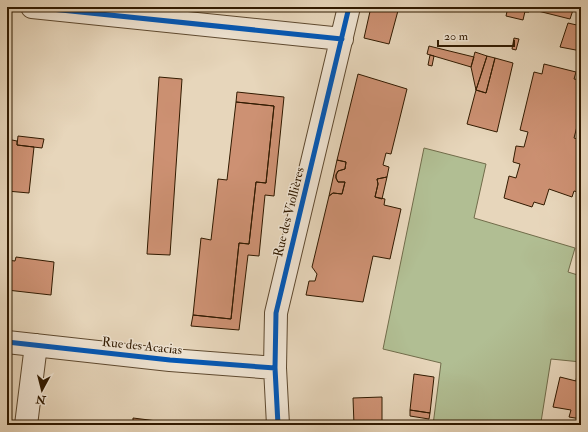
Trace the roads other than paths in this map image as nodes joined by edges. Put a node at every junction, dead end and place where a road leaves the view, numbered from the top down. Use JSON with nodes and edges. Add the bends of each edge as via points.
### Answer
{"nodes":[{"id":1,"x":32,"y":7,"type":"edge"},
{"id":2,"x":349,"y":7,"type":"edge"},
{"id":3,"x":342,"y":39,"type":"junction"},
{"id":4,"x":7,"y":342,"type":"edge"},
{"id":5,"x":36,"y":345,"type":"junction"},
{"id":6,"x":275,"y":368,"type":"junction"},
{"id":7,"x":26,"y":425,"type":"edge"},
{"id":8,"x":278,"y":425,"type":"edge"}],
"edges":[{"from":1,"to":3,"type":"street"},
{"from":2,"to":3,"type":"street","name":"Rue des Viollières"},
{"from":3,"to":6,"type":"street","name":"Rue des Viollières","via":[[276,313]]},
{"from":4,"to":5,"type":"street","name":"Rue des Acacias"},
{"from":5,"to":6,"type":"street","name":"Rue des Acacias","via":[[170,360]]},
{"from":5,"to":7,"type":"street"},
{"from":6,"to":8,"type":"street","name":"Rue des Viollières"}]}
